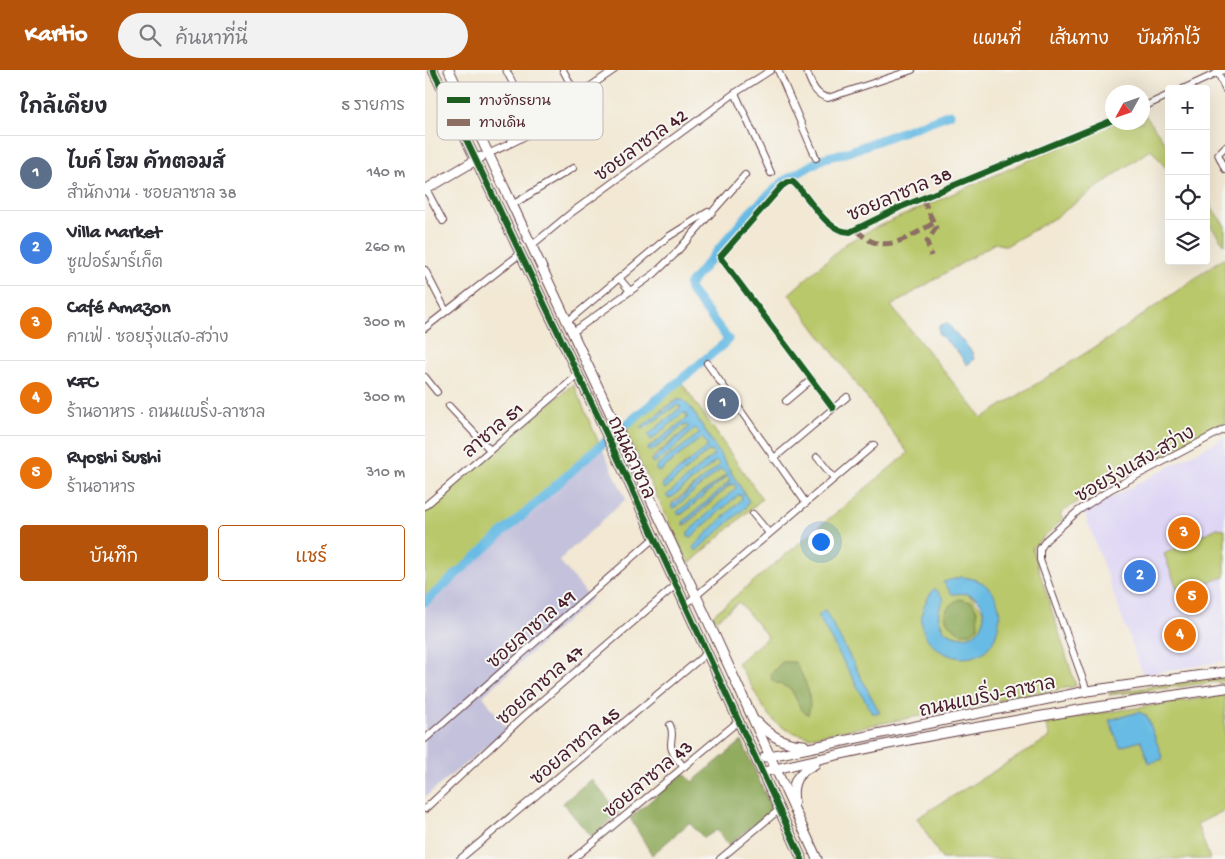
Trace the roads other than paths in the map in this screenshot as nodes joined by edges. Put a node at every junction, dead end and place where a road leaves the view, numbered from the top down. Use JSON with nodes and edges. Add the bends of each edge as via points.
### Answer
{"nodes":[{"id":1,"x":433,"y":70,"type":"edge"},
{"id":2,"x":449,"y":70,"type":"edge"},
{"id":3,"x":507,"y":70,"type":"edge"},
{"id":4,"x":563,"y":70,"type":"edge"},
{"id":5,"x":613,"y":70,"type":"edge"},
{"id":6,"x":771,"y":70,"type":"edge"},
{"id":7,"x":778,"y":70,"type":"edge"},
{"id":8,"x":806,"y":70,"type":"edge"},
{"id":9,"x":912,"y":70,"type":"edge"},
{"id":10,"x":1221,"y":71,"type":"edge"},
{"id":11,"x":439,"y":82,"type":"edge"},
{"id":12,"x":454,"y":82,"type":"edge"},
{"id":13,"x":513,"y":82,"type":"edge"},
{"id":14,"x":569,"y":82,"type":"edge"},
{"id":15,"x":596,"y":82,"type":"edge"},
{"id":16,"x":1191,"y":85,"type":"edge"},
{"id":17,"x":1225,"y":88,"type":"edge"},
{"id":18,"x":735,"y":93,"type":"junction"},
{"id":19,"x":1165,"y":97,"type":"edge"},
{"id":20,"x":1150,"y":104,"type":"edge"},
{"id":21,"x":1105,"y":123,"type":"edge"},
{"id":22,"x":466,"y":140,"type":"edge"},
{"id":23,"x":481,"y":140,"type":"edge"},
{"id":24,"x":516,"y":140,"type":"edge"},
{"id":25,"x":510,"y":142,"type":"joint"},
{"id":26,"x":1225,"y":147,"type":"edge"},
{"id":27,"x":487,"y":154,"type":"junction"},
{"id":28,"x":816,"y":158,"type":"dead end"},
{"id":29,"x":476,"y":160,"type":"junction"},
{"id":30,"x":573,"y":168,"type":"dead end"},
{"id":31,"x":1225,"y":169,"type":"edge"},
{"id":32,"x":771,"y":173,"type":"dead end"},
{"id":33,"x":745,"y":175,"type":"dead end"},
{"id":34,"x":425,"y":189,"type":"edge"},
{"id":35,"x":512,"y":205,"type":"junction"},
{"id":36,"x":714,"y":208,"type":"junction"},
{"id":37,"x":443,"y":221,"type":"dead end"},
{"id":38,"x":531,"y":246,"type":"junction"},
{"id":39,"x":520,"y":254,"type":"junction"},
{"id":40,"x":425,"y":270,"type":"edge"},
{"id":41,"x":620,"y":279,"type":"junction"},
{"id":42,"x":630,"y":291,"type":"junction"},
{"id":43,"x":446,"y":311,"type":"junction"},
{"id":44,"x":567,"y":322,"type":"junction"},
{"id":45,"x":425,"y":328,"type":"edge"},
{"id":46,"x":573,"y":332,"type":"junction"},
{"id":47,"x":707,"y":363,"type":"dead end"},
{"id":48,"x":578,"y":375,"type":"junction"},
{"id":49,"x":425,"y":377,"type":"edge"},
{"id":50,"x":812,"y":379,"type":"junction"},
{"id":51,"x":437,"y":392,"type":"dead end"},
{"id":52,"x":847,"y":397,"type":"dead end"},
{"id":53,"x":786,"y":401,"type":"dead end"},
{"id":54,"x":449,"y":406,"type":"dead end"},
{"id":55,"x":833,"y":408,"type":"junction"},
{"id":56,"x":1225,"y":429,"type":"edge"},
{"id":57,"x":874,"y":445,"type":"dead end"},
{"id":58,"x":490,"y":450,"type":"junction"},
{"id":59,"x":817,"y":457,"type":"dead end"},
{"id":60,"x":773,"y":459,"type":"junction"},
{"id":61,"x":834,"y":478,"type":"junction"},
{"id":62,"x":806,"y":503,"type":"junction"},
{"id":63,"x":425,"y":506,"type":"edge"},
{"id":64,"x":753,"y":514,"type":"dead end"},
{"id":65,"x":769,"y":533,"type":"junction"},
{"id":66,"x":654,"y":538,"type":"junction"},
{"id":67,"x":676,"y":584,"type":"junction"},
{"id":68,"x":696,"y":594,"type":"junction"},
{"id":69,"x":684,"y":606,"type":"junction"},
{"id":70,"x":715,"y":636,"type":"junction"},
{"id":71,"x":703,"y":643,"type":"junction"},
{"id":72,"x":707,"y":653,"type":"junction"},
{"id":73,"x":1225,"y":672,"type":"edge"},
{"id":74,"x":1225,"y":688,"type":"edge"},
{"id":75,"x":1101,"y":689,"type":"junction"},
{"id":76,"x":1087,"y":691,"type":"junction"},
{"id":77,"x":1103,"y":705,"type":"junction"},
{"id":78,"x":748,"y":707,"type":"junction"},
{"id":79,"x":740,"y":720,"type":"junction"},
{"id":80,"x":670,"y":725,"type":"dead end"},
{"id":81,"x":425,"y":740,"type":"edge"},
{"id":82,"x":825,"y":744,"type":"junction"},
{"id":83,"x":770,"y":756,"type":"junction"},
{"id":84,"x":834,"y":757,"type":"junction"},
{"id":85,"x":757,"y":759,"type":"junction"},
{"id":86,"x":683,"y":767,"type":"junction"},
{"id":87,"x":776,"y":769,"type":"junction"},
{"id":88,"x":763,"y":772,"type":"junction"},
{"id":89,"x":425,"y":809,"type":"edge"},
{"id":90,"x":779,"y":809,"type":"junction"},
{"id":91,"x":799,"y":819,"type":"junction"},
{"id":92,"x":460,"y":859,"type":"edge"},
{"id":93,"x":573,"y":859,"type":"edge"},
{"id":94,"x":720,"y":859,"type":"edge"},
{"id":95,"x":802,"y":859,"type":"edge"},
{"id":96,"x":817,"y":859,"type":"edge"}],
"edges":[{"from":1,"to":11,"type":"street","name":"ถนนลาซาล"},
{"from":2,"to":12,"type":"street","name":"ถนนลาซาล"},
{"from":3,"to":13,"type":"street"},
{"from":4,"to":14,"type":"street"},
{"from":5,"to":15,"type":"street"},
{"from":6,"to":18,"type":"street","name":"ซอยลาซาล 42"},
{"from":7,"to":28,"type":"street"},
{"from":8,"to":9,"type":"street","via":[[814,89],[820,96],[828,98]]},
{"from":10,"to":16,"type":"street"},
{"from":10,"to":17,"type":"street"},
{"from":18,"to":32,"type":"street"},
{"from":18,"to":38,"type":"street","name":"ซอยลาซาล 42"},
{"from":19,"to":20,"type":"street"},
{"from":21,"to":50,"type":"street","name":"ซอยลาซาล 38","via":[[901,207],[849,232],[841,232],[832,226],[793,182],[782,186],[720,257]]},
{"from":22,"to":29,"type":"street","name":"ถนนลาซาล"},
{"from":23,"to":27,"type":"street","name":"ถนนลาซาล"},
{"from":24,"to":25,"type":"street"},
{"from":25,"to":27,"type":"street"},
{"from":26,"to":31,"type":"street","via":[[1218,154]]},
{"from":27,"to":29,"type":"street"},
{"from":27,"to":35,"type":"street","name":"ถนนลาซาล"},
{"from":29,"to":34,"type":"street"},
{"from":29,"to":39,"type":"street","name":"ถนนลาซาล"},
{"from":30,"to":35,"type":"street"},
{"from":33,"to":36,"type":"street"},
{"from":34,"to":37,"type":"street"},
{"from":35,"to":38,"type":"street","name":"ถนนลาซาล"},
{"from":36,"to":41,"type":"street","via":[[668,237]]},
{"from":36,"to":42,"type":"street","via":[[675,255]]},
{"from":38,"to":44,"type":"street","name":"ถนนลาซาล"},
{"from":39,"to":43,"type":"street"},
{"from":39,"to":48,"type":"street","name":"ถนนลาซาล"},
{"from":40,"to":43,"type":"street"},
{"from":41,"to":42,"type":"street"},
{"from":41,"to":44,"type":"street"},
{"from":42,"to":46,"type":"street"},
{"from":43,"to":45,"type":"street"},
{"from":44,"to":46,"type":"street","name":"ถนนลาซาล"},
{"from":46,"to":68,"type":"street","name":"ถนนลาซาล"},
{"from":47,"to":60,"type":"street"},
{"from":48,"to":58,"type":"street","name":"ลาซาล 51"},
{"from":48,"to":66,"type":"street","name":"ถนนลาซาล"},
{"from":49,"to":51,"type":"street"},
{"from":50,"to":53,"type":"street"},
{"from":50,"to":55,"type":"street","name":"ซอยลาซาล 38"},
{"from":52,"to":55,"type":"street"},
{"from":54,"to":58,"type":"street"},
{"from":55,"to":60,"type":"street"},
{"from":56,"to":76,"type":"street","name":"ซอยรุ่งแสง-สว่าง","via":[[1111,489],[1078,511],[1040,549],[1040,560]]},
{"from":57,"to":61,"type":"street"},
{"from":58,"to":63,"type":"street","name":"ลาซาล 51"},
{"from":59,"to":61,"type":"street"},
{"from":60,"to":62,"type":"street"},
{"from":61,"to":62,"type":"street"},
{"from":62,"to":65,"type":"street"},
{"from":64,"to":65,"type":"street"},
{"from":65,"to":68,"type":"street"},
{"from":66,"to":67,"type":"street","name":"ถนนลาซาล"},
{"from":66,"to":81,"type":"street","name":"ซอยลาซาล 49"},
{"from":67,"to":69,"type":"street","name":"ถนนลาซาล"},
{"from":67,"to":89,"type":"street","name":"ซอยลาซาล 47","via":[[523,717]]},
{"from":68,"to":69,"type":"street"},
{"from":68,"to":70,"type":"street","name":"ถนนลาซาล"},
{"from":69,"to":71,"type":"street","name":"ถนนลาซาล"},
{"from":70,"to":71,"type":"street"},
{"from":70,"to":78,"type":"street","name":"ถนนลาซาล"},
{"from":71,"to":72,"type":"street","name":"ถนนลาซาล"},
{"from":72,"to":79,"type":"street","name":"ถนนลาซาล"},
{"from":72,"to":92,"type":"street","name":"ซอยลาซาล 45"},
{"from":73,"to":75,"type":"street","name":"ถนนแบริ่ง-ลาซาล"},
{"from":74,"to":77,"type":"street","name":"ถนนแบริ่ง-ลาซาล"},
{"from":75,"to":76,"type":"street","name":"ถนนแบริ่ง-ลาซาล"},
{"from":75,"to":77,"type":"street"},
{"from":76,"to":82,"type":"street","name":"ถนนแบริ่ง-ลาซาล"},
{"from":77,"to":84,"type":"street","name":"ถนนแบริ่ง-ลาซาล"},
{"from":78,"to":82,"type":"street","via":[[757,722],[775,738],[797,745]]},
{"from":78,"to":83,"type":"street","name":"ถนนลาซาล"},
{"from":79,"to":85,"type":"street","name":"ถนนลาซาล"},
{"from":79,"to":86,"type":"street","name":"ซอยลาซาล 43"},
{"from":80,"to":86,"type":"street","via":[[673,752]]},
{"from":82,"to":83,"type":"street","name":"ถนนแบริ่ง-ลาซาล"},
{"from":83,"to":85,"type":"street","name":"ถนนแบริ่ง-ลาซาล"},
{"from":83,"to":87,"type":"street","name":"ถนนลาซาล"},
{"from":84,"to":87,"type":"street","name":"ถนนแบริ่ง-ลาซาล"},
{"from":84,"to":91,"type":"street","via":[[811,766],[797,776],[793,793]]},
{"from":85,"to":88,"type":"street","name":"ถนนลาซาล"},
{"from":86,"to":93,"type":"street","name":"ซอยลาซาล 43"},
{"from":87,"to":88,"type":"street","name":"ถนนแบริ่ง-ลาซาล"},
{"from":87,"to":91,"type":"street","name":"ถนนลาซาล"},
{"from":88,"to":90,"type":"street","name":"ถนนลาซาล"},
{"from":90,"to":94,"type":"street"},
{"from":90,"to":95,"type":"street","name":"ถนนลาซาล"},
{"from":91,"to":96,"type":"street","name":"ถนนลาซาล"}]}
